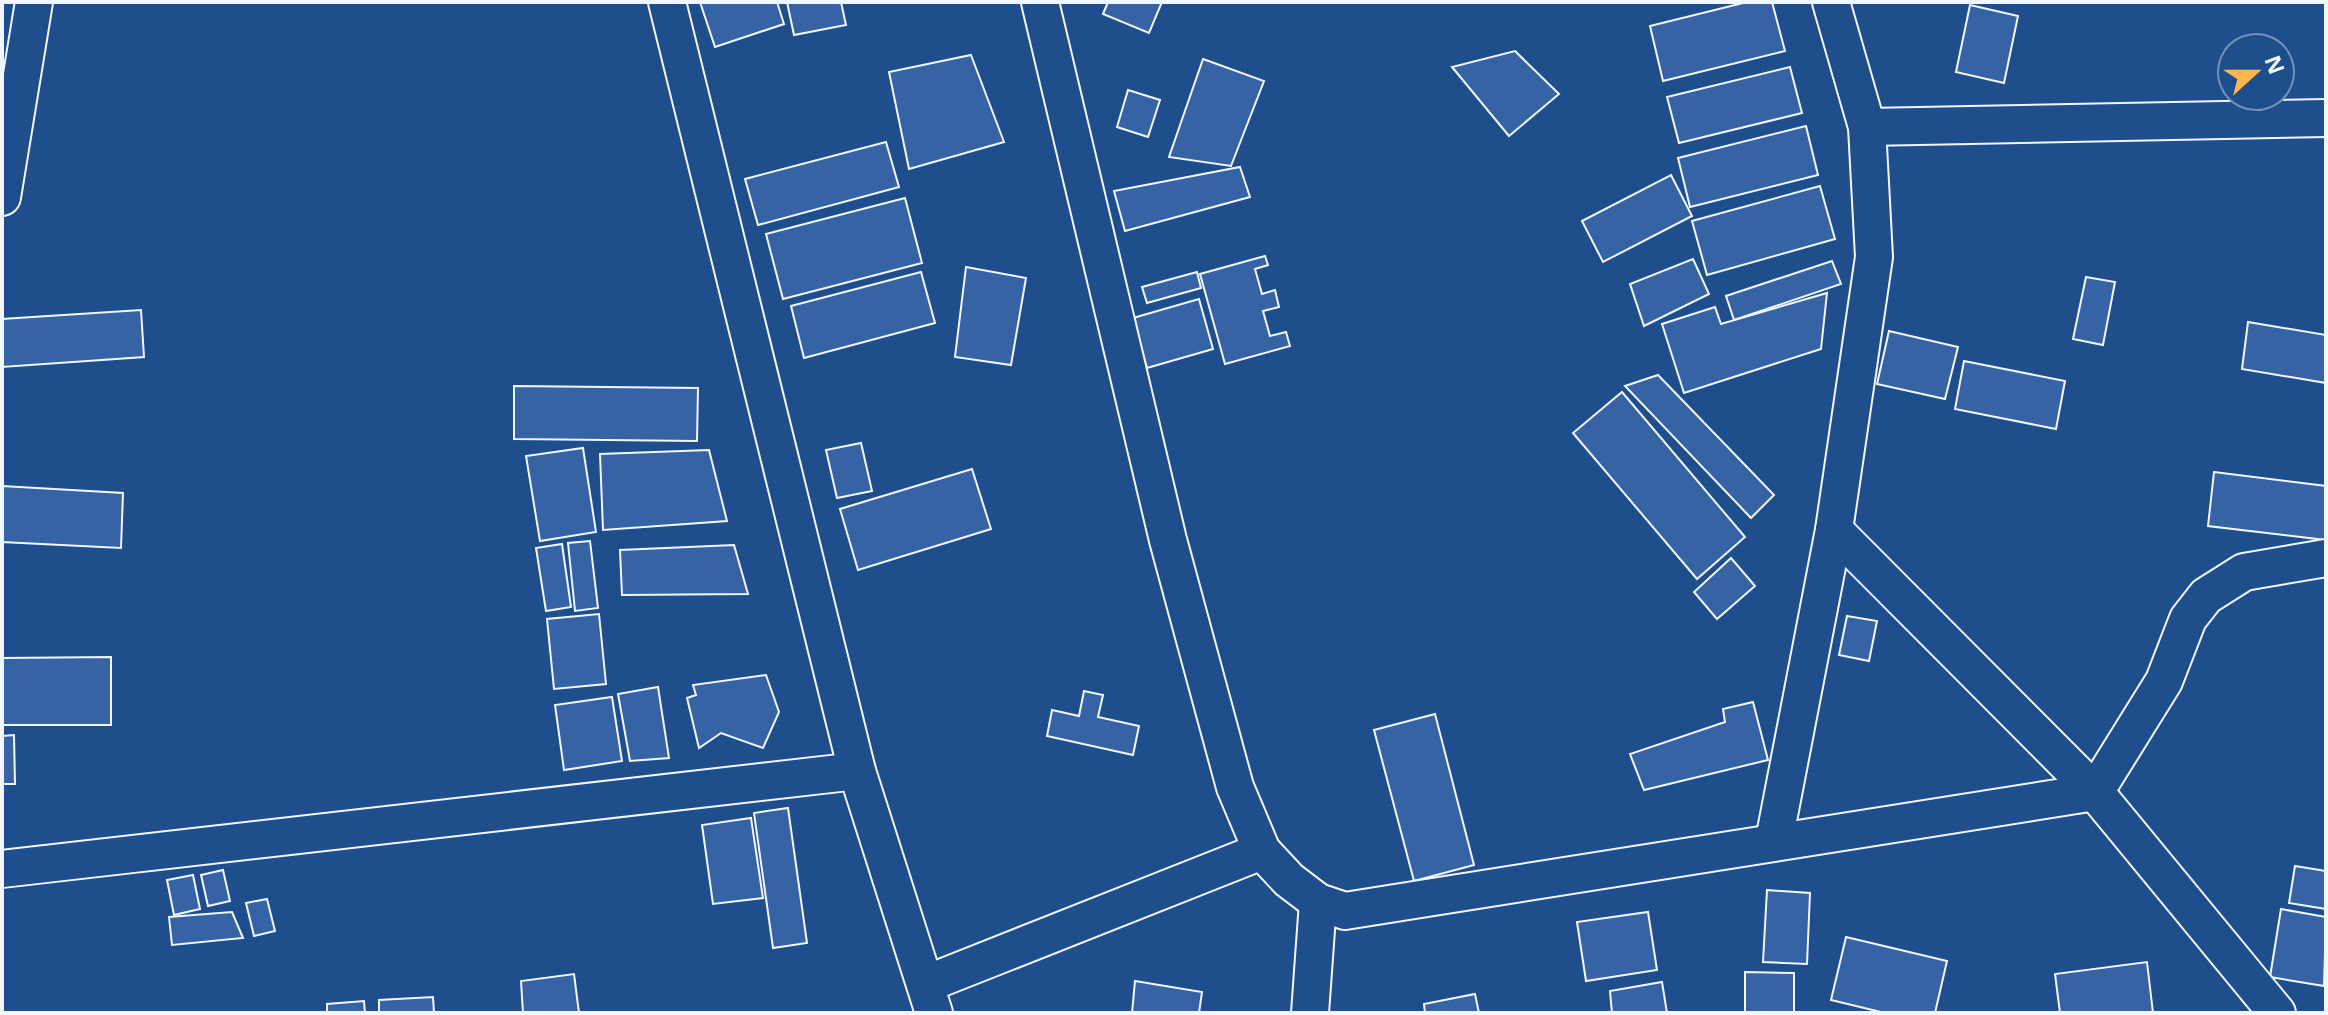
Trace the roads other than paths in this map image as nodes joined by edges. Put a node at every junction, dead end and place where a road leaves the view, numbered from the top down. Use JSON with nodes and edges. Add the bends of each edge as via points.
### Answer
{"nodes":[{"id":1,"x":34,"y":2,"type":"edge"},
{"id":2,"x":667,"y":2,"type":"edge"},
{"id":3,"x":1040,"y":2,"type":"edge"},
{"id":4,"x":1831,"y":2,"type":"edge"},
{"id":5,"x":2326,"y":118,"type":"edge"},
{"id":6,"x":1867,"y":127,"type":"junction"},
{"id":7,"x":2,"y":197,"type":"edge"},
{"id":8,"x":1834,"y":530,"type":"junction"},
{"id":9,"x":2326,"y":558,"type":"edge"},
{"id":10,"x":857,"y":771,"type":"junction"},
{"id":11,"x":2095,"y":792,"type":"junction"},
{"id":12,"x":1774,"y":841,"type":"junction"},
{"id":13,"x":1262,"y":851,"type":"junction"},
{"id":14,"x":2,"y":869,"type":"edge"},
{"id":15,"x":1318,"y":902,"type":"junction"},
{"id":16,"x":930,"y":998,"type":"edge"},
{"id":17,"x":1310,"y":1013,"type":"edge"},
{"id":18,"x":2277,"y":1013,"type":"edge"}],
"edges":[{"from":1,"to":7,"type":"street"},
{"from":2,"to":10,"type":"street"},
{"from":3,"to":13,"type":"street","via":[[1168,540],[1235,787]]},
{"from":4,"to":6,"type":"street"},
{"from":5,"to":6,"type":"street"},
{"from":6,"to":8,"type":"street","via":[[1874,257]]},
{"from":8,"to":11,"type":"street"},
{"from":8,"to":12,"type":"street"},
{"from":9,"to":11,"type":"street","via":[[2244,572],[2206,596],[2188,619],[2164,681]]},
{"from":10,"to":14,"type":"street"},
{"from":10,"to":16,"type":"street"},
{"from":11,"to":12,"type":"street"},
{"from":11,"to":18,"type":"street"},
{"from":12,"to":15,"type":"street","via":[[1345,911]]},
{"from":13,"to":15,"type":"street"},
{"from":13,"to":16,"type":"street"},
{"from":15,"to":17,"type":"street"}]}
